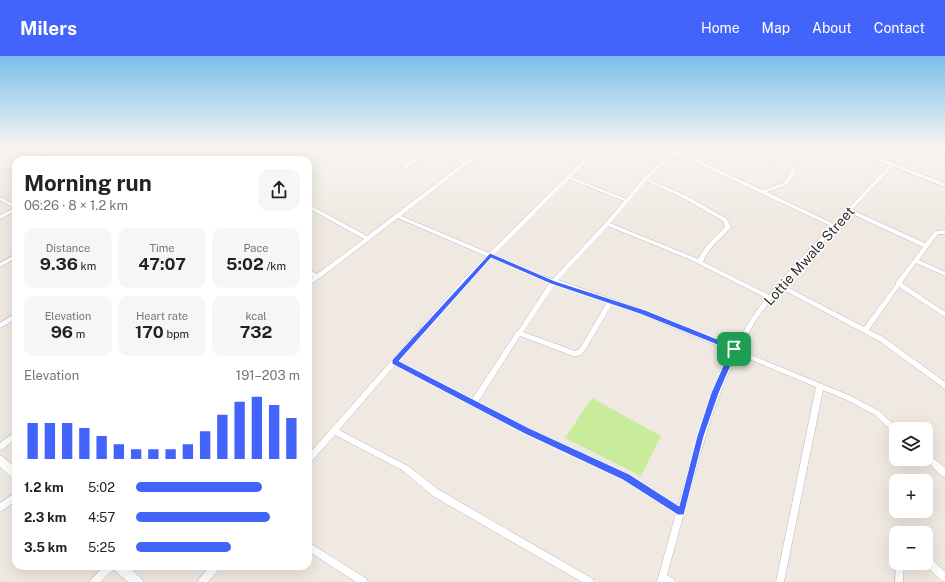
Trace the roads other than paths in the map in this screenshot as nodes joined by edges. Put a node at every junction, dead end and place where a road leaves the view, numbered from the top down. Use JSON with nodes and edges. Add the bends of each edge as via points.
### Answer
{"nodes":[{"id":1,"x":454,"y":173,"type":"edge"},
{"id":2,"x":573,"y":173,"type":"edge"},
{"id":3,"x":652,"y":173,"type":"edge"},
{"id":4,"x":722,"y":173,"type":"edge"},
{"id":5,"x":794,"y":173,"type":"edge"},
{"id":6,"x":885,"y":173,"type":"edge"},
{"id":7,"x":912,"y":173,"type":"edge"},
{"id":8,"x":568,"y":177,"type":"junction"},
{"id":9,"x":645,"y":179,"type":"junction"},
{"id":10,"x":945,"y":185,"type":"edge"},
{"id":11,"x":763,"y":192,"type":"junction"},
{"id":12,"x":0,"y":198,"type":"edge"},
{"id":13,"x":627,"y":201,"type":"junction"},
{"id":14,"x":12,"y":206,"type":"edge"},
{"id":15,"x":312,"y":208,"type":"edge"},
{"id":16,"x":12,"y":210,"type":"edge"},
{"id":17,"x":850,"y":211,"type":"junction"},
{"id":18,"x":397,"y":216,"type":"junction"},
{"id":19,"x":0,"y":217,"type":"edge"},
{"id":20,"x":607,"y":224,"type":"junction"},
{"id":21,"x":835,"y":226,"type":"junction"},
{"id":22,"x":945,"y":232,"type":"edge"},
{"id":23,"x":368,"y":239,"type":"junction"},
{"id":24,"x":926,"y":246,"type":"junction"},
{"id":25,"x":490,"y":255,"type":"junction"},
{"id":26,"x":12,"y":258,"type":"edge"},
{"id":27,"x":916,"y":260,"type":"junction"},
{"id":28,"x":700,"y":262,"type":"junction"},
{"id":29,"x":0,"y":265,"type":"edge"},
{"id":30,"x":312,"y":273,"type":"edge"},
{"id":31,"x":945,"y":274,"type":"edge"},
{"id":32,"x":318,"y":277,"type":"junction"},
{"id":33,"x":312,"y":281,"type":"edge"},
{"id":34,"x":553,"y":282,"type":"junction"},
{"id":35,"x":898,"y":283,"type":"junction"},
{"id":36,"x":778,"y":285,"type":"junction"},
{"id":37,"x":768,"y":297,"type":"junction"},
{"id":38,"x":612,"y":301,"type":"junction"},
{"id":39,"x":945,"y":315,"type":"edge"},
{"id":40,"x":12,"y":318,"type":"edge"},
{"id":41,"x":0,"y":326,"type":"edge"},
{"id":42,"x":865,"y":330,"type":"junction"},
{"id":43,"x":518,"y":333,"type":"junction"},
{"id":44,"x":734,"y":349,"type":"junction"},
{"id":45,"x":394,"y":362,"type":"junction"},
{"id":46,"x":820,"y":386,"type":"junction"},
{"id":47,"x":945,"y":386,"type":"edge"},
{"id":48,"x":474,"y":402,"type":"junction"},
{"id":49,"x":889,"y":424,"type":"edge"},
{"id":50,"x":334,"y":431,"type":"junction"},
{"id":51,"x":12,"y":437,"type":"edge"},
{"id":52,"x":0,"y":447,"type":"edge"},
{"id":53,"x":312,"y":456,"type":"edge"},
{"id":54,"x":0,"y":460,"type":"edge"},
{"id":55,"x":933,"y":462,"type":"edge"},
{"id":56,"x":12,"y":471,"type":"edge"},
{"id":57,"x":945,"y":473,"type":"edge"},
{"id":58,"x":12,"y":499,"type":"edge"},
{"id":59,"x":0,"y":508,"type":"edge"},
{"id":60,"x":681,"y":512,"type":"junction"},
{"id":61,"x":312,"y":549,"type":"edge"},
{"id":62,"x":933,"y":567,"type":"edge"},
{"id":63,"x":107,"y":570,"type":"edge"},
{"id":64,"x":123,"y":570,"type":"edge"},
{"id":65,"x":212,"y":570,"type":"edge"},
{"id":66,"x":900,"y":570,"type":"edge"},
{"id":67,"x":945,"y":578,"type":"edge"},
{"id":68,"x":662,"y":580,"type":"edge"},
{"id":69,"x":94,"y":582,"type":"edge"},
{"id":70,"x":137,"y":582,"type":"edge"},
{"id":71,"x":202,"y":582,"type":"edge"},
{"id":72,"x":364,"y":582,"type":"edge"},
{"id":73,"x":590,"y":582,"type":"edge"},
{"id":74,"x":671,"y":582,"type":"edge"},
{"id":75,"x":780,"y":582,"type":"edge"},
{"id":76,"x":899,"y":582,"type":"edge"}],
"edges":[{"from":1,"to":18,"type":"street"},
{"from":2,"to":8,"type":"street"},
{"from":3,"to":9,"type":"street"},
{"from":4,"to":11,"type":"street"},
{"from":5,"to":11,"type":"street","via":[[786,184]]},
{"from":6,"to":17,"type":"street","name":"Lottie Mwale Street"},
{"from":7,"to":10,"type":"street"},
{"from":8,"to":13,"type":"street"},
{"from":8,"to":25,"type":"street"},
{"from":9,"to":13,"type":"street"},
{"from":9,"to":28,"type":"street","via":[[685,197],[725,220],[728,227],[707,246]]},
{"from":11,"to":21,"type":"street"},
{"from":12,"to":14,"type":"street"},
{"from":13,"to":20,"type":"street"},
{"from":15,"to":23,"type":"street"},
{"from":16,"to":19,"type":"street"},
{"from":17,"to":21,"type":"street","name":"Lottie Mwale Street"},
{"from":17,"to":24,"type":"street"},
{"from":18,"to":23,"type":"street"},
{"from":18,"to":25,"type":"street"},
{"from":20,"to":28,"type":"street"},
{"from":20,"to":34,"type":"street"},
{"from":21,"to":36,"type":"street","name":"Lottie Mwale Street"},
{"from":22,"to":24,"type":"street","via":[[937,232]]},
{"from":23,"to":32,"type":"street"},
{"from":24,"to":27,"type":"street"},
{"from":25,"to":34,"type":"street"},
{"from":25,"to":45,"type":"street"},
{"from":26,"to":29,"type":"street"},
{"from":27,"to":31,"type":"street"},
{"from":27,"to":35,"type":"street"},
{"from":28,"to":37,"type":"street"},
{"from":30,"to":32,"type":"street"},
{"from":32,"to":33,"type":"street"},
{"from":34,"to":38,"type":"street"},
{"from":34,"to":43,"type":"street"},
{"from":35,"to":39,"type":"street"},
{"from":35,"to":42,"type":"street"},
{"from":36,"to":37,"type":"street","name":"Lottie Mwale Street"},
{"from":36,"to":42,"type":"street"},
{"from":37,"to":44,"type":"street","name":"Lottie Mwale Street"},
{"from":38,"to":43,"type":"street","via":[[584,347],[575,354]]},
{"from":38,"to":44,"type":"street"},
{"from":40,"to":41,"type":"street"},
{"from":42,"to":47,"type":"street","via":[[899,351]]},
{"from":43,"to":48,"type":"street"},
{"from":44,"to":46,"type":"street"},
{"from":44,"to":60,"type":"street","name":"Lottie Mwale Street","via":[[700,436]]},
{"from":45,"to":48,"type":"street"},
{"from":45,"to":50,"type":"street"},
{"from":46,"to":49,"type":"street","via":[[867,407]]},
{"from":46,"to":75,"type":"street"},
{"from":48,"to":60,"type":"street","via":[[526,430],[626,477]]},
{"from":50,"to":53,"type":"street"},
{"from":50,"to":73,"type":"street","via":[[405,468],[436,493]]},
{"from":51,"to":52,"type":"street"},
{"from":54,"to":56,"type":"street"},
{"from":55,"to":57,"type":"street"},
{"from":58,"to":59,"type":"street"},
{"from":60,"to":68,"type":"street","name":"Lottie Mwale Street"},
{"from":61,"to":72,"type":"street"},
{"from":62,"to":67,"type":"street"},
{"from":63,"to":69,"type":"street"},
{"from":64,"to":70,"type":"street"},
{"from":65,"to":71,"type":"street"},
{"from":66,"to":76,"type":"street"},
{"from":68,"to":74,"type":"street"}]}
